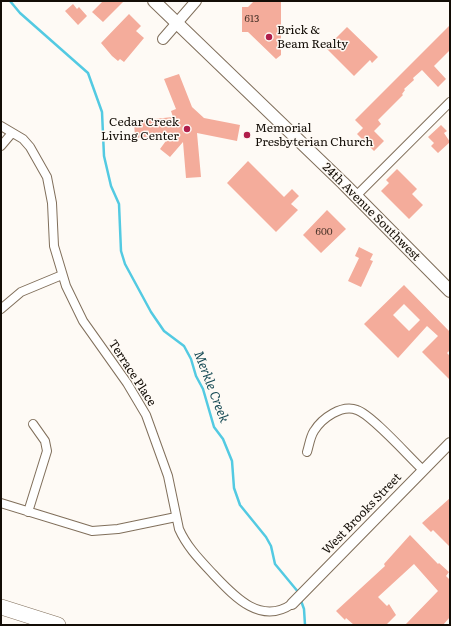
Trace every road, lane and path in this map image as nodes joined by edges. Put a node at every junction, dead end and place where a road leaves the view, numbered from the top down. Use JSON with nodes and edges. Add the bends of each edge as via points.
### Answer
{"nodes":[{"id":1,"x":154,"y":1,"type":"edge"},
{"id":2,"x":196,"y":1,"type":"edge"},
{"id":3,"x":176,"y":24,"type":"junction"},
{"id":4,"x":163,"y":39,"type":"dead end"},
{"id":5,"x":450,"y":102,"type":"edge"},
{"id":6,"x":1,"y":126,"type":"edge"},
{"id":7,"x":12,"y":133,"type":"junction"},
{"id":8,"x":1,"y":146,"type":"edge"},
{"id":9,"x":356,"y":196,"type":"junction"},
{"id":10,"x":62,"y":275,"type":"junction"},
{"id":11,"x":450,"y":291,"type":"edge"},
{"id":12,"x":1,"y":309,"type":"edge"},
{"id":13,"x":33,"y":424,"type":"dead end"},
{"id":14,"x":450,"y":443,"type":"edge"},
{"id":15,"x":307,"y":452,"type":"dead end"},
{"id":16,"x":423,"y":470,"type":"junction"},
{"id":17,"x":1,"y":503,"type":"edge"},
{"id":18,"x":28,"y":512,"type":"junction"},
{"id":19,"x":176,"y":517,"type":"junction"},
{"id":20,"x":292,"y":604,"type":"joint"},
{"id":21,"x":1,"y":607,"type":"edge"},
{"id":22,"x":58,"y":625,"type":"edge"}],
"edges":[{"from":1,"to":3,"type":"main road","name":"24th Avenue Southwest"},
{"from":2,"to":3,"type":"street"},
{"from":3,"to":4,"type":"street"},
{"from":3,"to":9,"type":"main road","name":"24th Avenue Southwest"},
{"from":5,"to":9,"type":"street"},
{"from":6,"to":7,"type":"street","name":"Terrace Place"},
{"from":7,"to":8,"type":"street"},
{"from":7,"to":10,"type":"street","name":"Terrace Place","via":[[23,139],[30,147],[46,177],[52,203],[53,240]]},
{"from":9,"to":11,"type":"main road","name":"24th Avenue Southwest"},
{"from":10,"to":12,"type":"street","via":[[22,292]]},
{"from":10,"to":19,"type":"street","name":"Terrace Place","via":[[77,312],[127,383],[146,415],[168,476]]},
{"from":13,"to":18,"type":"street","via":[[45,441],[47,451]]},
{"from":14,"to":16,"type":"street","name":"West Brooks Street"},
{"from":15,"to":16,"type":"street","via":[[314,431],[339,410],[352,408],[366,415]]},
{"from":16,"to":20,"type":"street","name":"West Brooks Street"},
{"from":17,"to":18,"type":"street"},
{"from":18,"to":19,"type":"street","via":[[92,531],[118,529]]},
{"from":19,"to":20,"type":"street","name":"Terrace Place","via":[[183,538],[193,552],[239,602],[263,612],[280,610]]},
{"from":21,"to":22,"type":"highway"}]}
